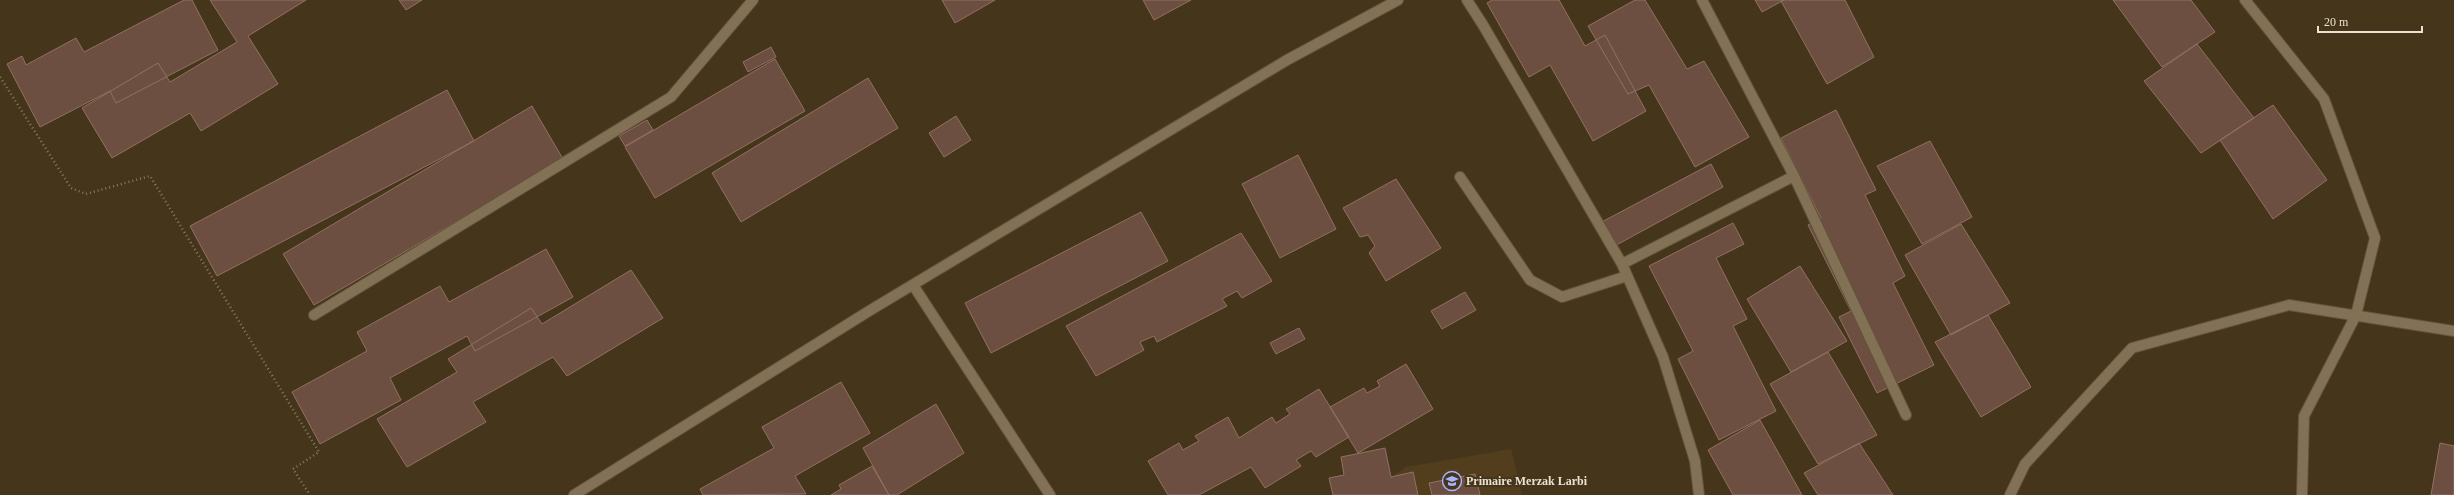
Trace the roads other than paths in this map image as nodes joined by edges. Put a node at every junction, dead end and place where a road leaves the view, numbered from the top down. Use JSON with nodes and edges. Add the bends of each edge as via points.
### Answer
{"nodes":[{"id":1,"x":753,"y":0,"type":"edge"},
{"id":2,"x":1398,"y":0,"type":"edge"},
{"id":3,"x":1467,"y":0,"type":"edge"},
{"id":4,"x":1702,"y":0,"type":"edge"},
{"id":5,"x":2245,"y":0,"type":"edge"},
{"id":6,"x":1794,"y":176,"type":"junction"},
{"id":7,"x":1460,"y":177,"type":"dead end"},
{"id":8,"x":1622,"y":264,"type":"junction"},
{"id":9,"x":1627,"y":276,"type":"junction"},
{"id":10,"x":913,"y":285,"type":"junction"},
{"id":11,"x":314,"y":315,"type":"dead end"},
{"id":12,"x":2356,"y":315,"type":"junction"},
{"id":13,"x":2454,"y":331,"type":"edge"},
{"id":14,"x":1906,"y":415,"type":"dead end"},
{"id":15,"x":574,"y":495,"type":"edge"},
{"id":16,"x":1050,"y":495,"type":"edge"},
{"id":17,"x":1699,"y":495,"type":"edge"},
{"id":18,"x":2010,"y":495,"type":"edge"},
{"id":19,"x":2302,"y":495,"type":"edge"}],
"edges":[{"from":1,"to":11,"type":"street","via":[[671,97]]},
{"from":2,"to":10,"type":"street","via":[[1287,60]]},
{"from":3,"to":8,"type":"street","via":[[1484,25]]},
{"from":4,"to":6,"type":"street"},
{"from":5,"to":12,"type":"street","via":[[2324,99],[2375,238]]},
{"from":6,"to":8,"type":"street"},
{"from":6,"to":14,"type":"street"},
{"from":7,"to":9,"type":"street","via":[[1530,280],[1562,297]]},
{"from":8,"to":9,"type":"street"},
{"from":9,"to":17,"type":"street","via":[[1663,357],[1696,461]]},
{"from":10,"to":15,"type":"street"},
{"from":10,"to":16,"type":"street"},
{"from":12,"to":13,"type":"street"},
{"from":12,"to":18,"type":"street","via":[[2289,304],[2132,348],[2025,464]]},
{"from":12,"to":19,"type":"street","via":[[2304,416]]}]}
